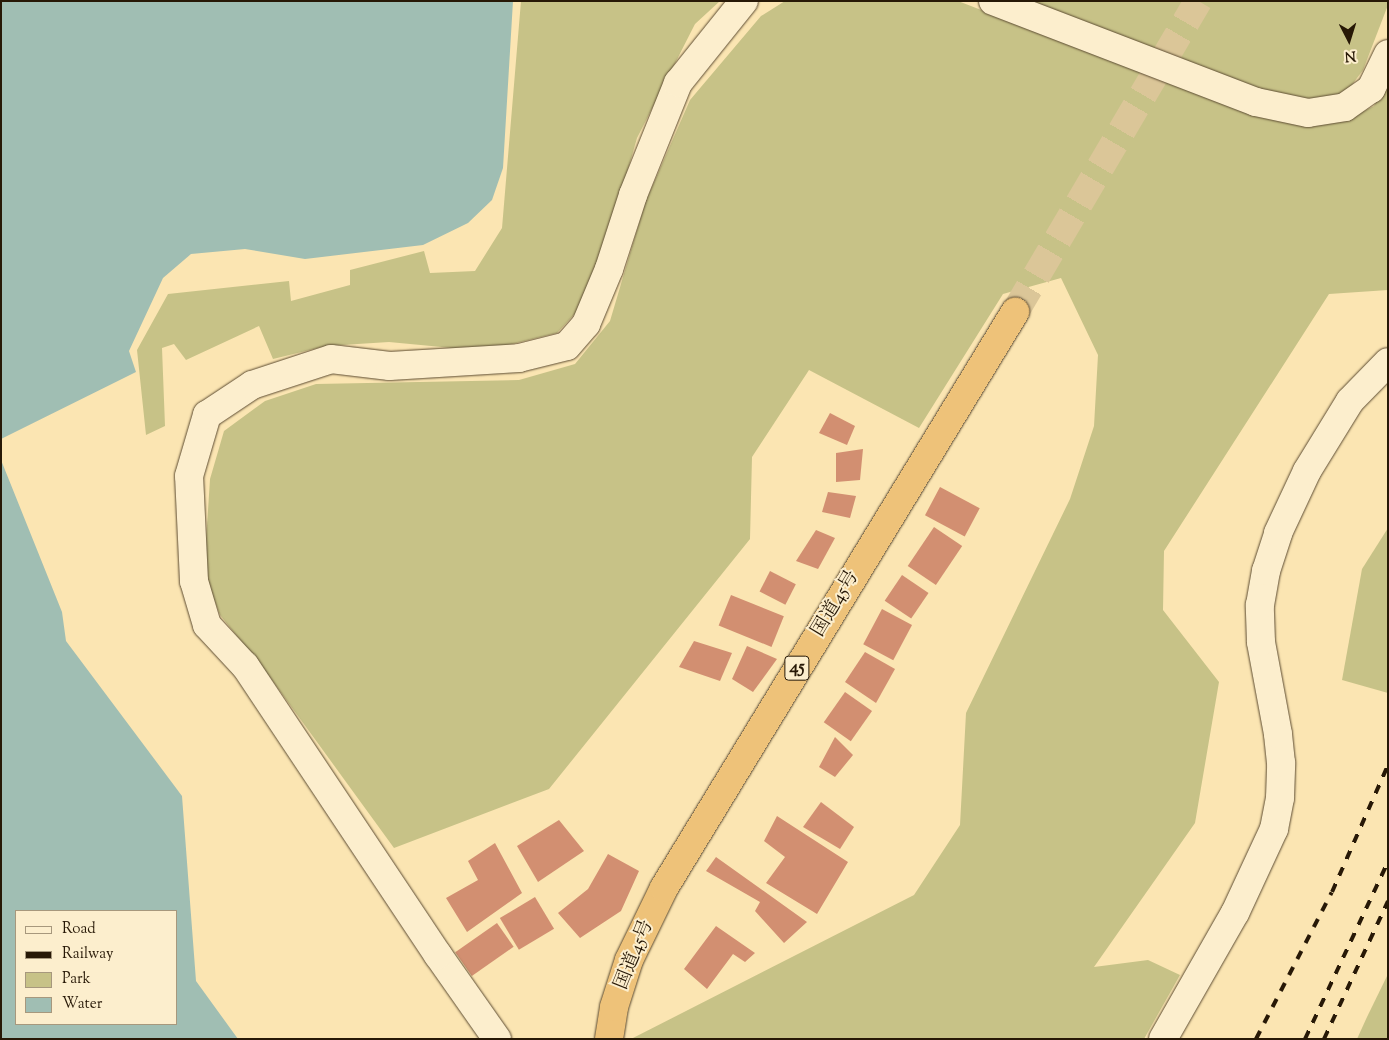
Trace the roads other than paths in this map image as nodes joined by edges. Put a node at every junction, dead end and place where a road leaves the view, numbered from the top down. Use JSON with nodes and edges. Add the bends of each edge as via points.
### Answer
{"nodes":[{"id":1,"x":744,"y":1,"type":"edge"},
{"id":2,"x":993,"y":1,"type":"edge"},
{"id":3,"x":1388,"y":54,"type":"edge"},
{"id":4,"x":1015,"y":312,"type":"tunnel mouth"},
{"id":5,"x":1388,"y":362,"type":"edge"},
{"id":6,"x":497,"y":1039,"type":"edge"},
{"id":7,"x":609,"y":1039,"type":"edge"},
{"id":8,"x":1164,"y":1039,"type":"edge"}],
"edges":[{"from":1,"to":6,"type":"street","via":[[678,82],[586,324],[567,346],[519,358],[390,366],[332,359],[252,385],[207,415],[189,476],[194,581],[207,625],[245,666]]},
{"from":2,"to":3,"type":"street","via":[[1256,102],[1308,113],[1345,107],[1371,89]]},
{"from":4,"to":7,"type":"highway","name":"国道45号","number":"45","via":[[664,888],[629,960],[614,1007]]},
{"from":5,"to":8,"type":"street","via":[[1350,400],[1307,471],[1278,533],[1260,605],[1261,642],[1278,734],[1280,763],[1280,798],[1274,829],[1256,871]]}]}
